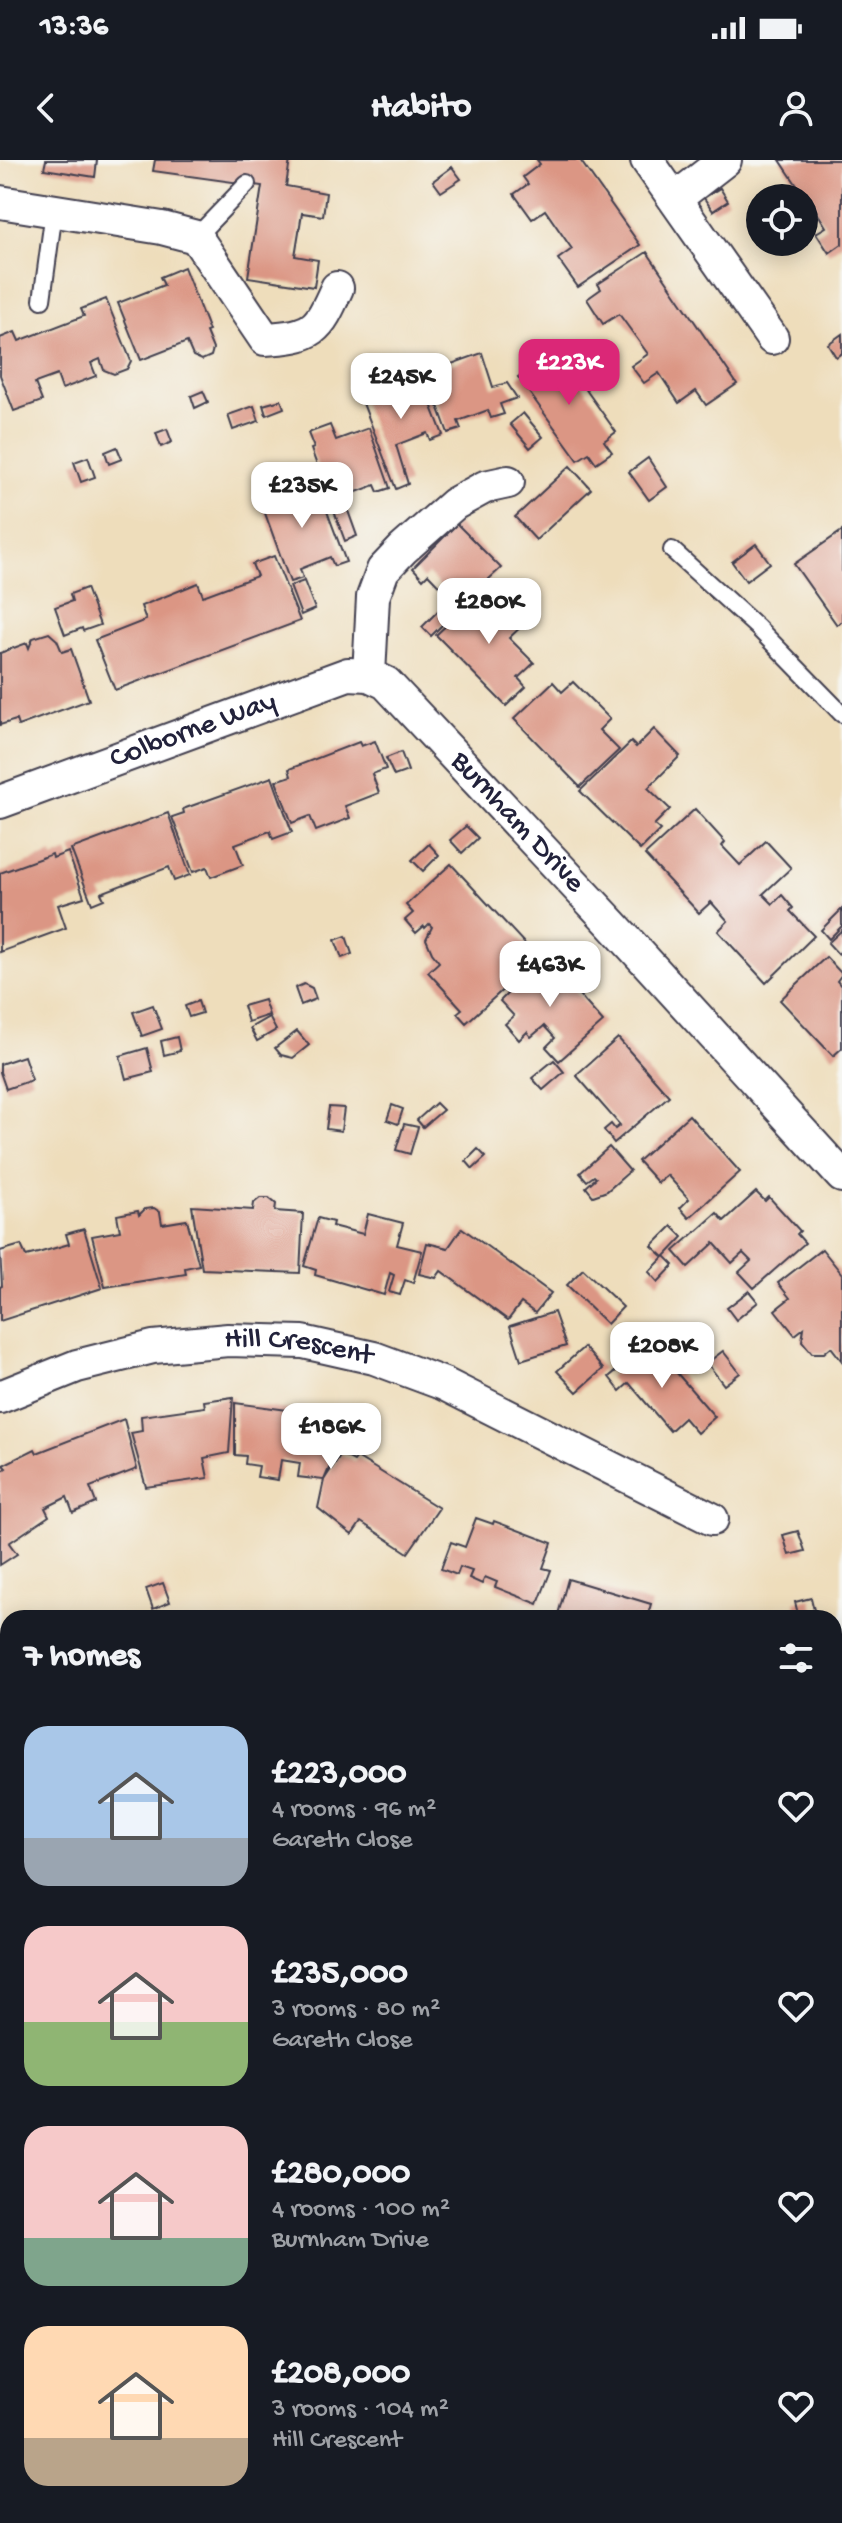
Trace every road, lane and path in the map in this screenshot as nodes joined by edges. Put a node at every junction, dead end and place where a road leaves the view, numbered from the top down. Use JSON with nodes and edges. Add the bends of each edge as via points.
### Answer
{"nodes":[{"id":1,"x":647,"y":160,"type":"edge"},
{"id":2,"x":725,"y":160,"type":"edge"},
{"id":3,"x":247,"y":184,"type":"dead end"},
{"id":4,"x":676,"y":198,"type":"junction"},
{"id":5,"x":0,"y":202,"type":"edge"},
{"id":6,"x":54,"y":211,"type":"junction"},
{"id":7,"x":196,"y":237,"type":"junction"},
{"id":8,"x":337,"y":288,"type":"dead end"},
{"id":9,"x":42,"y":300,"type":"dead end"},
{"id":10,"x":772,"y":338,"type":"dead end"},
{"id":11,"x":508,"y":482,"type":"dead end"},
{"id":12,"x":672,"y":550,"type":"dead end"},
{"id":13,"x":377,"y":679,"type":"junction"},
{"id":14,"x":842,"y":714,"type":"edge"},
{"id":15,"x":0,"y":802,"type":"edge"},
{"id":16,"x":842,"y":1176,"type":"edge"},
{"id":17,"x":0,"y":1397,"type":"edge"},
{"id":18,"x":712,"y":1519,"type":"dead end"}],
"edges":[{"from":1,"to":4,"type":"street"},
{"from":2,"to":4,"type":"street"},
{"from":3,"to":7,"type":"lane"},
{"from":4,"to":10,"type":"street"},
{"from":5,"to":6,"type":"street"},
{"from":6,"to":7,"type":"street"},
{"from":6,"to":9,"type":"lane"},
{"from":7,"to":8,"type":"street","via":[[265,339],[295,337],[317,327]]},
{"from":11,"to":13,"type":"street","via":[[485,487],[454,504],[383,570],[373,597]]},
{"from":12,"to":14,"type":"lane"},
{"from":13,"to":15,"type":"street","name":"Colborne Way","via":[[348,674]]},
{"from":13,"to":16,"type":"street","name":"Burnham Drive","via":[[612,924]]},
{"from":17,"to":18,"type":"street","name":"Hill Crescent","via":[[77,1366],[153,1347],[228,1340],[303,1342],[374,1358],[444,1384]]}]}
